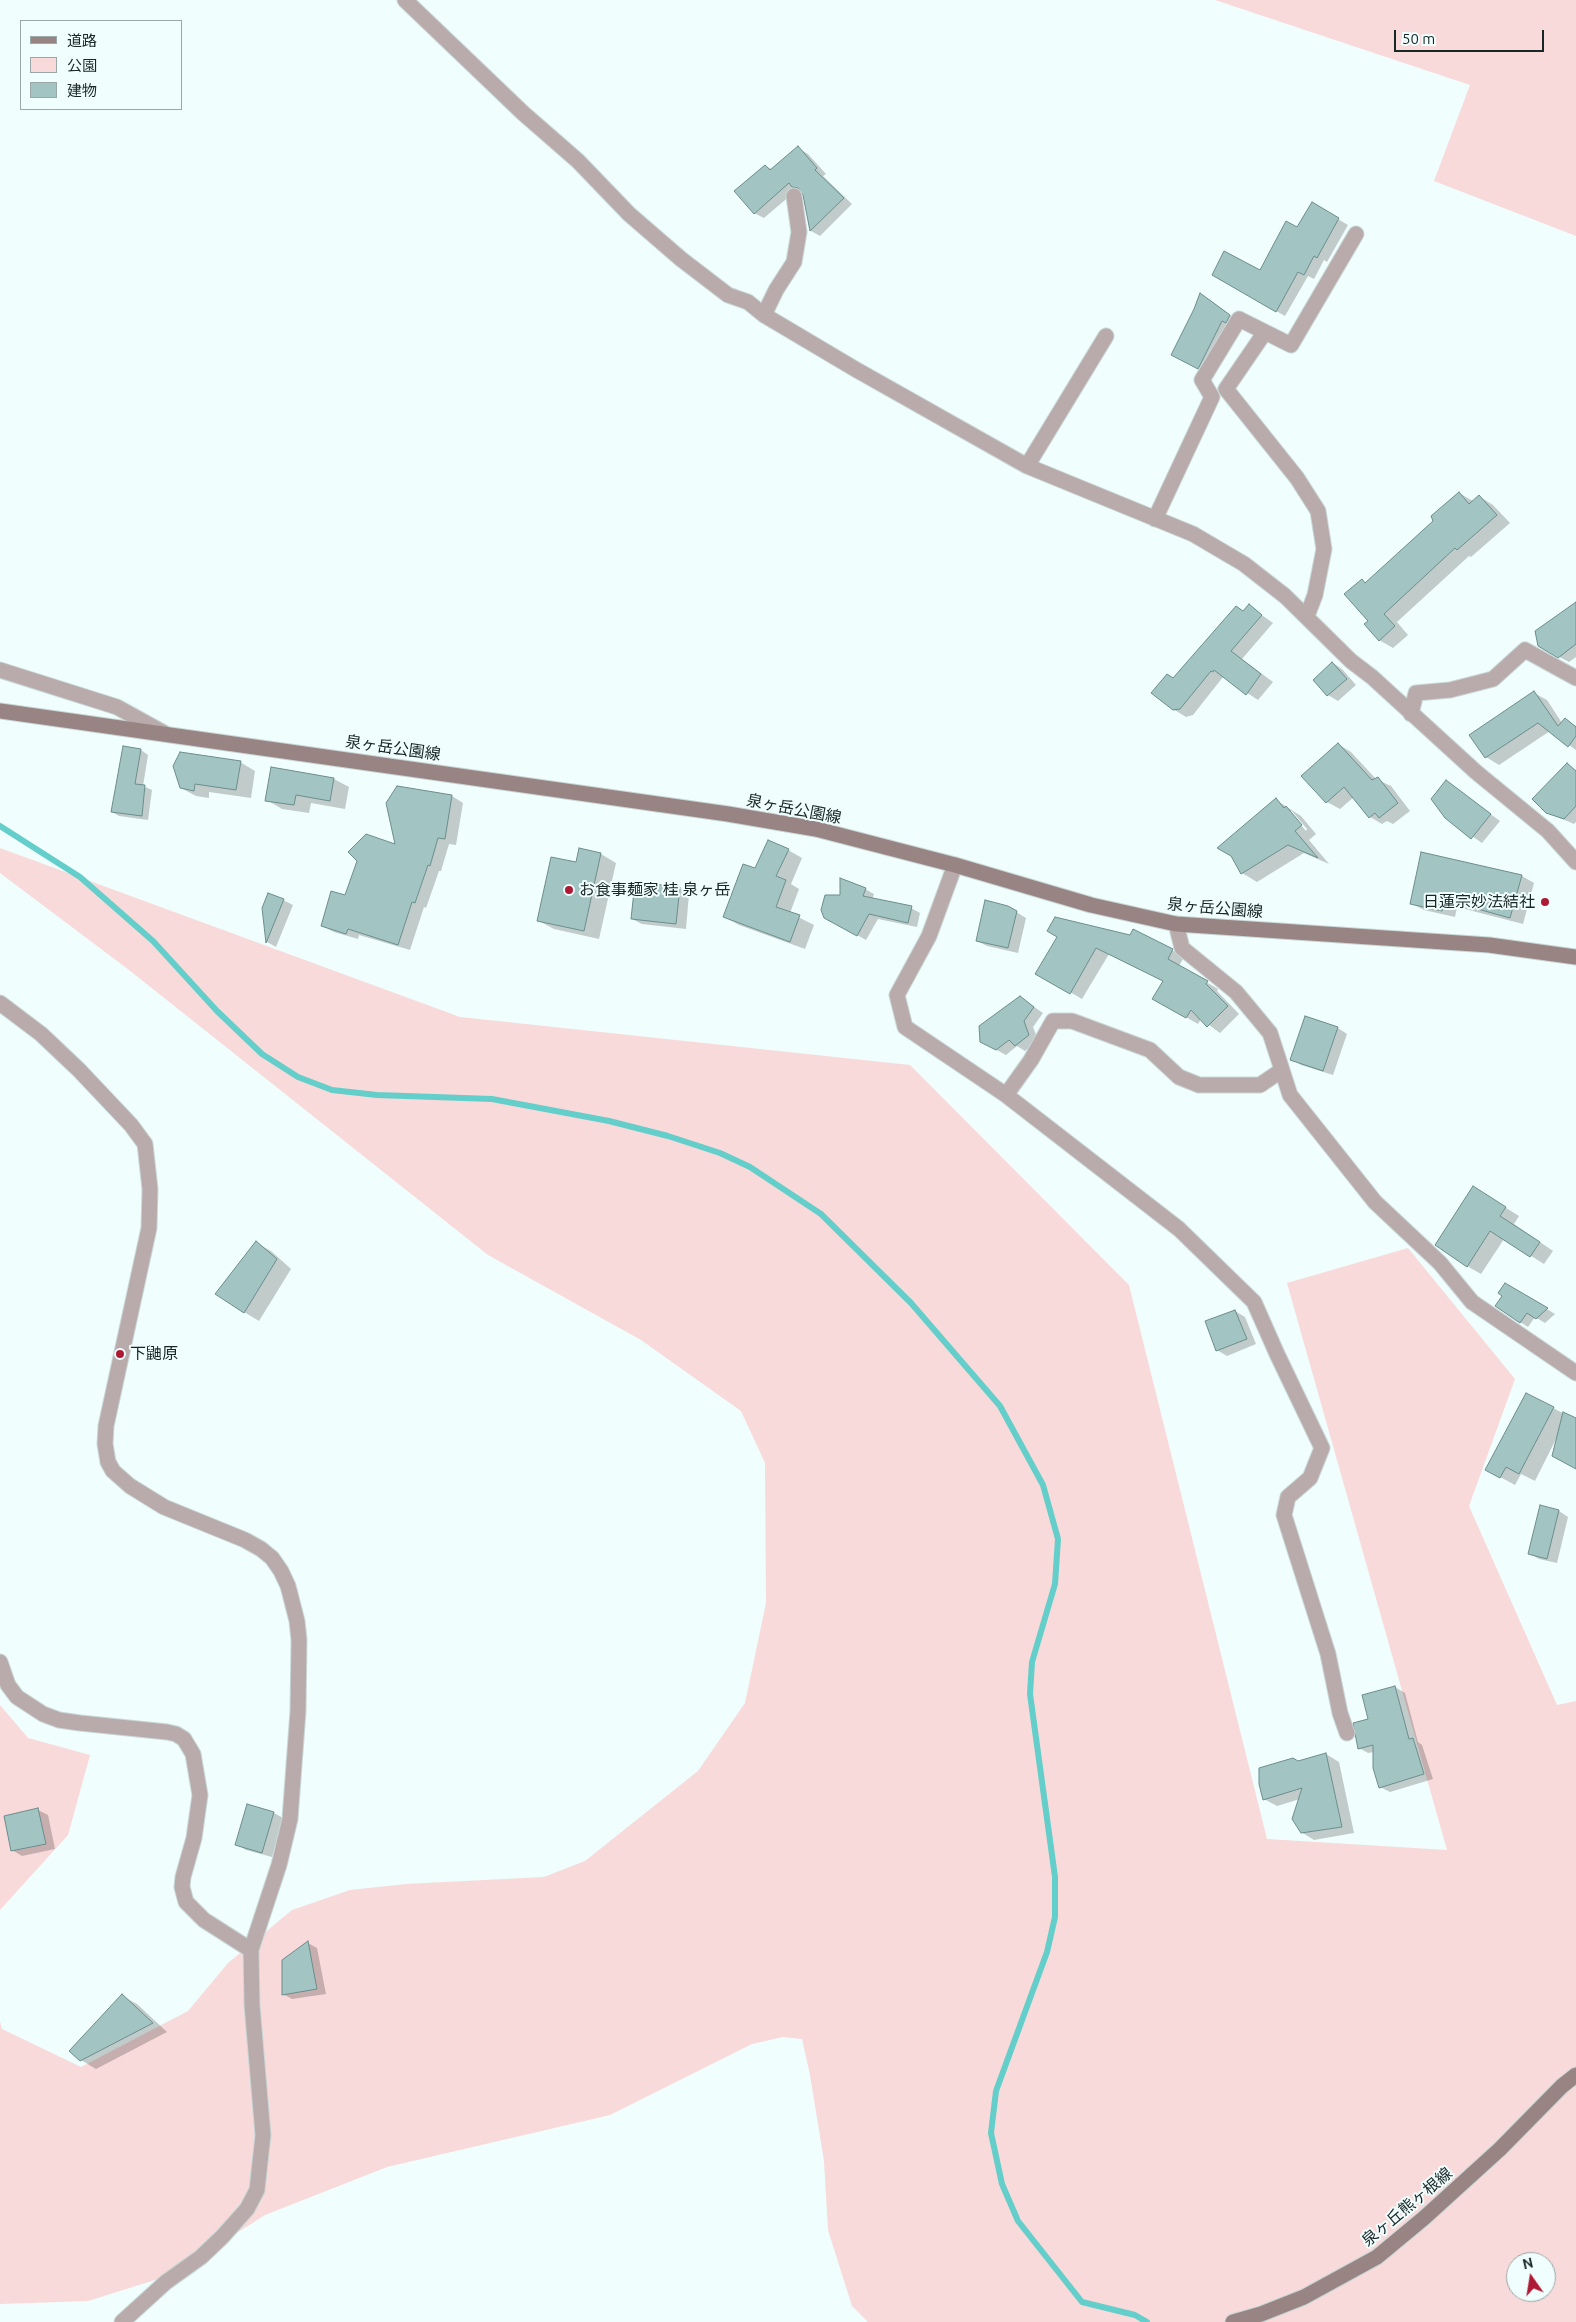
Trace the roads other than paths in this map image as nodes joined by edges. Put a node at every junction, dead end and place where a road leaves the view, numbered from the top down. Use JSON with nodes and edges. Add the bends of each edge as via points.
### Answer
{"nodes":[{"id":1,"x":405,"y":0,"type":"edge"},
{"id":2,"x":794,"y":196,"type":"dead end"},
{"id":3,"x":1356,"y":234,"type":"dead end"},
{"id":4,"x":764,"y":315,"type":"junction"},
{"id":5,"x":1265,"y":332,"type":"junction"},
{"id":6,"x":1106,"y":336,"type":"dead end"},
{"id":7,"x":1027,"y":466,"type":"junction"},
{"id":8,"x":1155,"y":519,"type":"junction"},
{"id":9,"x":1307,"y":616,"type":"junction"},
{"id":10,"x":0,"y":670,"type":"edge"},
{"id":11,"x":1576,"y":678,"type":"edge"},
{"id":12,"x":0,"y":711,"type":"edge"},
{"id":13,"x":1411,"y":714,"type":"junction"},
{"id":14,"x":164,"y":733,"type":"junction"},
{"id":15,"x":1576,"y":862,"type":"edge"},
{"id":16,"x":954,"y":865,"type":"junction"},
{"id":17,"x":1176,"y":924,"type":"junction"},
{"id":18,"x":1576,"y":957,"type":"edge"},
{"id":19,"x":0,"y":1003,"type":"edge"},
{"id":20,"x":1282,"y":1070,"type":"junction"},
{"id":21,"x":1006,"y":1095,"type":"junction"},
{"id":22,"x":1576,"y":1373,"type":"edge"},
{"id":23,"x":0,"y":1662,"type":"edge"},
{"id":24,"x":1347,"y":1733,"type":"dead end"},
{"id":25,"x":252,"y":1950,"type":"junction"},
{"id":26,"x":1576,"y":2075,"type":"edge"},
{"id":27,"x":122,"y":2322,"type":"edge"},
{"id":28,"x":1233,"y":2322,"type":"edge"}],
"edges":[{"from":1,"to":4,"type":"street","via":[[578,161],[629,214],[728,295],[748,302]]},
{"from":2,"to":4,"type":"street","via":[[799,232],[794,262]]},
{"from":3,"to":5,"type":"street","via":[[1291,345]]},
{"from":4,"to":7,"type":"street"},
{"from":5,"to":8,"type":"street","via":[[1239,319],[1202,380],[1212,397]]},
{"from":5,"to":9,"type":"street","via":[[1226,389],[1297,478],[1318,511],[1324,548],[1316,595]]},
{"from":6,"to":7,"type":"street"},
{"from":7,"to":8,"type":"street"},
{"from":8,"to":9,"type":"street","via":[[1193,534],[1244,564]]},
{"from":9,"to":13,"type":"street","via":[[1351,661]]},
{"from":10,"to":14,"type":"street","via":[[117,707]]},
{"from":11,"to":13,"type":"street","via":[[1525,650],[1493,679],[1450,690],[1416,693]]},
{"from":12,"to":14,"type":"main road","name":"泉ヶ岳公園線"},
{"from":13,"to":15,"type":"street","via":[[1548,831]]},
{"from":14,"to":16,"type":"main road","name":"泉ヶ岳公園線","via":[[738,815],[816,829]]},
{"from":16,"to":17,"type":"main road","name":"泉ヶ岳公園線","via":[[1091,905]]},
{"from":16,"to":21,"type":"street","via":[[929,936],[897,995],[898,1008],[905,1027]]},
{"from":17,"to":18,"type":"main road","name":"泉ヶ岳公園線","via":[[1489,945]]},
{"from":17,"to":20,"type":"street","via":[[1182,948],[1236,992],[1270,1033]]},
{"from":19,"to":25,"type":"street","via":[[42,1034],[131,1124],[144,1144],[150,1189],[148,1228],[106,1426],[108,1462],[130,1486],[164,1507],[261,1549],[282,1570],[292,1599],[300,1664],[290,1819]]},
{"from":20,"to":21,"type":"street","via":[[1260,1085],[1199,1085],[1179,1077],[1150,1050],[1072,1020],[1053,1021]]},
{"from":20,"to":22,"type":"street","via":[[1290,1094],[1369,1195],[1440,1263],[1472,1302]]},
{"from":21,"to":24,"type":"street","via":[[1179,1229],[1254,1302],[1322,1448],[1310,1478],[1288,1496],[1284,1515],[1328,1654]]},
{"from":23,"to":25,"type":"street","via":[[8,1685],[17,1697],[43,1714],[59,1720],[172,1733],[184,1739],[193,1754],[200,1795],[194,1838],[183,1876],[186,1902],[204,1920]]},
{"from":25,"to":27,"type":"street","via":[[252,2005],[263,2135],[256,2190],[247,2209],[222,2237]]},
{"from":26,"to":28,"type":"main road","name":"泉ヶ丘熊ヶ根線","via":[[1500,2149],[1377,2257],[1304,2297]]}]}
